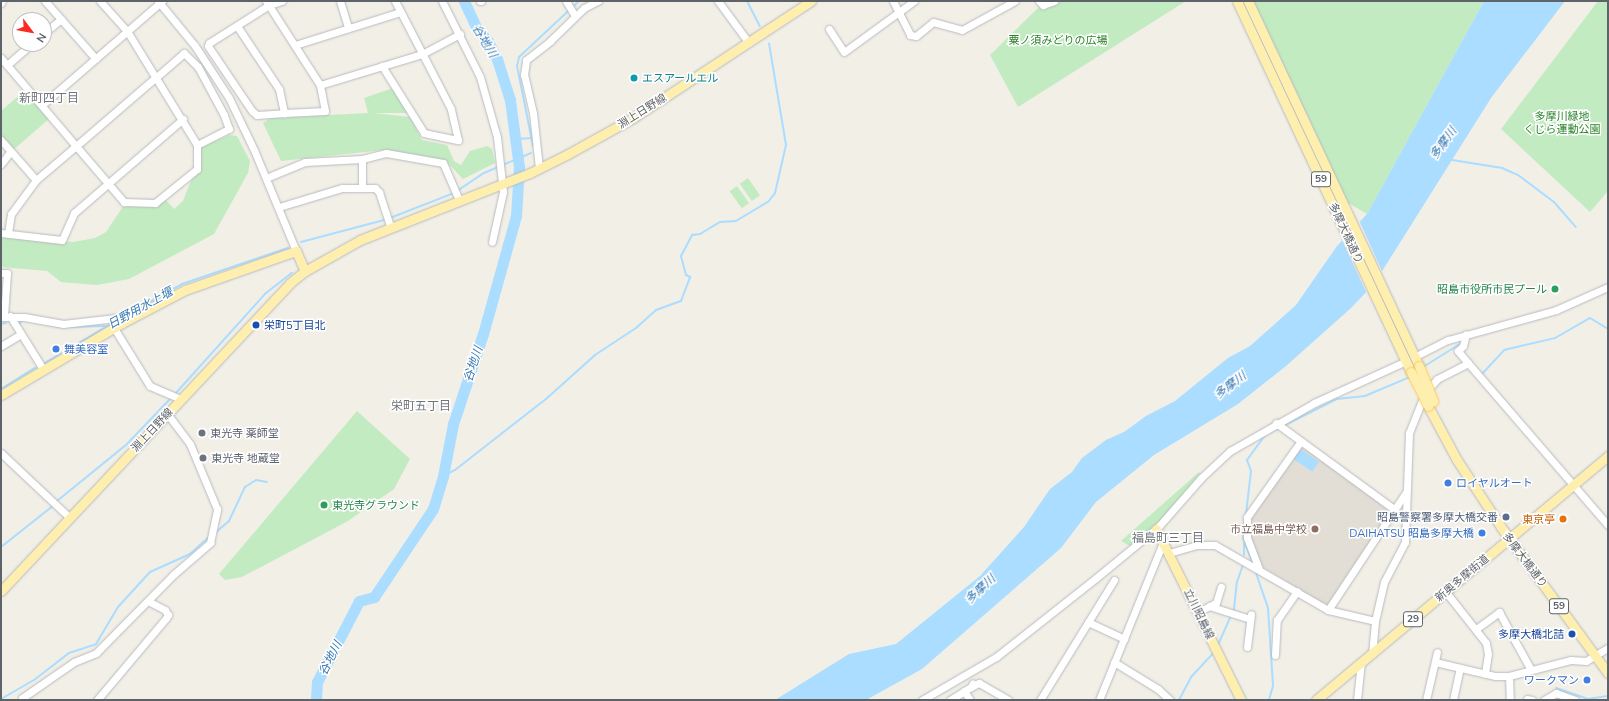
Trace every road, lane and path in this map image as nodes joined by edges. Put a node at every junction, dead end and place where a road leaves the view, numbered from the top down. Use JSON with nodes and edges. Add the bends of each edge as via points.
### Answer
{"nodes":[{"id":1,"x":45,"y":1,"type":"edge"},
{"id":2,"x":100,"y":1,"type":"edge"},
{"id":3,"x":282,"y":1,"type":"edge"},
{"id":4,"x":340,"y":1,"type":"edge"},
{"id":5,"x":395,"y":1,"type":"edge"},
{"id":6,"x":442,"y":1,"type":"edge"},
{"id":7,"x":598,"y":1,"type":"edge"},
{"id":8,"x":718,"y":1,"type":"edge"},
{"id":9,"x":810,"y":1,"type":"edge"},
{"id":10,"x":893,"y":1,"type":"edge"},
{"id":11,"x":914,"y":1,"type":"edge"},
{"id":12,"x":1015,"y":1,"type":"edge"},
{"id":13,"x":1039,"y":1,"type":"edge"},
{"id":14,"x":1054,"y":1,"type":"edge"},
{"id":15,"x":1237,"y":1,"type":"edge"},
{"id":16,"x":1248,"y":1,"type":"edge"},
{"id":17,"x":160,"y":2,"type":"edge"},
{"id":18,"x":267,"y":3,"type":"edge"},
{"id":19,"x":570,"y":8,"type":"edge"},
{"id":20,"x":400,"y":12,"type":"junction"},
{"id":21,"x":899,"y":12,"type":"junction"},
{"id":22,"x":61,"y":19,"type":"junction"},
{"id":23,"x":52,"y":26,"type":"edge"},
{"id":24,"x":237,"y":26,"type":"junction"},
{"id":25,"x":348,"y":28,"type":"junction"},
{"id":26,"x":828,"y":29,"type":"dead end"},
{"id":27,"x":127,"y":32,"type":"junction"},
{"id":28,"x":460,"y":34,"type":"junction"},
{"id":29,"x":749,"y":43,"type":"junction"},
{"id":30,"x":295,"y":45,"type":"junction"},
{"id":31,"x":22,"y":52,"type":"edge"},
{"id":32,"x":422,"y":54,"type":"junction"},
{"id":33,"x":1,"y":58,"type":"edge"},
{"id":34,"x":96,"y":59,"type":"junction"},
{"id":35,"x":7,"y":65,"type":"junction"},
{"id":36,"x":382,"y":66,"type":"junction"},
{"id":37,"x":156,"y":77,"type":"junction"},
{"id":38,"x":320,"y":85,"type":"junction"},
{"id":39,"x":42,"y":105,"type":"junction"},
{"id":40,"x":284,"y":113,"type":"junction"},
{"id":41,"x":183,"y":119,"type":"junction"},
{"id":42,"x":1,"y":140,"type":"edge"},
{"id":43,"x":197,"y":145,"type":"junction"},
{"id":44,"x":76,"y":146,"type":"junction"},
{"id":45,"x":10,"y":152,"type":"junction"},
{"id":46,"x":362,"y":159,"type":"junction"},
{"id":47,"x":1,"y":164,"type":"edge"},
{"id":48,"x":539,"y":168,"type":"junction"},
{"id":49,"x":266,"y":178,"type":"junction"},
{"id":50,"x":36,"y":180,"type":"junction"},
{"id":51,"x":504,"y":182,"type":"junction"},
{"id":52,"x":109,"y":183,"type":"junction"},
{"id":53,"x":362,"y":187,"type":"junction"},
{"id":54,"x":459,"y":200,"type":"junction"},
{"id":55,"x":279,"y":208,"type":"junction"},
{"id":56,"x":390,"y":226,"type":"junction"},
{"id":57,"x":4,"y":233,"type":"edge"},
{"id":58,"x":492,"y":242,"type":"dead end"},
{"id":59,"x":296,"y":251,"type":"junction"},
{"id":60,"x":305,"y":271,"type":"junction"},
{"id":61,"x":1,"y":273,"type":"edge"},
{"id":62,"x":1608,"y":287,"type":"edge"},
{"id":63,"x":5,"y":316,"type":"edge"},
{"id":64,"x":118,"y":325,"type":"junction"},
{"id":65,"x":21,"y":334,"type":"junction"},
{"id":66,"x":1466,"y":336,"type":"junction"},
{"id":67,"x":1,"y":346,"type":"edge"},
{"id":68,"x":1414,"y":354,"type":"junction"},
{"id":69,"x":1405,"y":359,"type":"junction"},
{"id":70,"x":1468,"y":363,"type":"junction"},
{"id":71,"x":43,"y":369,"type":"junction"},
{"id":72,"x":1415,"y":369,"type":"junction"},
{"id":73,"x":1,"y":395,"type":"edge"},
{"id":74,"x":180,"y":399,"type":"junction"},
{"id":75,"x":167,"y":413,"type":"junction"},
{"id":76,"x":1279,"y":426,"type":"junction"},
{"id":77,"x":1300,"y":441,"type":"junction"},
{"id":78,"x":1,"y":453,"type":"edge"},
{"id":79,"x":1608,"y":456,"type":"edge"},
{"id":80,"x":1572,"y":486,"type":"junction"},
{"id":81,"x":1407,"y":492,"type":"junction"},
{"id":82,"x":1394,"y":509,"type":"junction"},
{"id":83,"x":70,"y":518,"type":"junction"},
{"id":84,"x":1608,"y":525,"type":"edge"},
{"id":85,"x":1156,"y":529,"type":"junction"},
{"id":86,"x":1509,"y":538,"type":"junction"},
{"id":87,"x":1164,"y":542,"type":"junction"},
{"id":88,"x":1169,"y":553,"type":"junction"},
{"id":89,"x":1255,"y":567,"type":"junction"},
{"id":90,"x":1114,"y":580,"type":"dead end"},
{"id":91,"x":1221,"y":587,"type":"dead end"},
{"id":92,"x":1,"y":591,"type":"edge"},
{"id":93,"x":1297,"y":591,"type":"junction"},
{"id":94,"x":1445,"y":591,"type":"junction"},
{"id":95,"x":148,"y":602,"type":"junction"},
{"id":96,"x":1209,"y":606,"type":"junction"},
{"id":97,"x":1328,"y":610,"type":"junction"},
{"id":98,"x":1198,"y":612,"type":"junction"},
{"id":99,"x":1375,"y":621,"type":"junction"},
{"id":100,"x":1088,"y":622,"type":"junction"},
{"id":101,"x":1476,"y":629,"type":"junction"},
{"id":102,"x":1124,"y":639,"type":"junction"},
{"id":103,"x":1249,"y":644,"type":"dead end"},
{"id":104,"x":1608,"y":648,"type":"edge"},
{"id":105,"x":1437,"y":652,"type":"dead end"},
{"id":106,"x":1372,"y":654,"type":"junction"},
{"id":107,"x":1275,"y":655,"type":"dead end"},
{"id":108,"x":1595,"y":655,"type":"junction"},
{"id":109,"x":1114,"y":662,"type":"junction"},
{"id":110,"x":1435,"y":662,"type":"junction"},
{"id":111,"x":1361,"y":663,"type":"junction"},
{"id":112,"x":1460,"y":668,"type":"junction"},
{"id":113,"x":1531,"y":670,"type":"junction"},
{"id":114,"x":1608,"y":673,"type":"edge"},
{"id":115,"x":1485,"y":674,"type":"junction"},
{"id":116,"x":1509,"y":676,"type":"junction"},
{"id":117,"x":964,"y":691,"type":"junction"},
{"id":118,"x":21,"y":699,"type":"edge"},
{"id":119,"x":97,"y":700,"type":"edge"},
{"id":120,"x":922,"y":700,"type":"edge"},
{"id":121,"x":950,"y":700,"type":"edge"},
{"id":122,"x":970,"y":700,"type":"edge"},
{"id":123,"x":1010,"y":700,"type":"edge"},
{"id":124,"x":1040,"y":700,"type":"edge"},
{"id":125,"x":1098,"y":700,"type":"edge"},
{"id":126,"x":1170,"y":700,"type":"edge"},
{"id":127,"x":1241,"y":700,"type":"edge"},
{"id":128,"x":1316,"y":700,"type":"edge"},
{"id":129,"x":1357,"y":700,"type":"edge"},
{"id":130,"x":1426,"y":700,"type":"edge"},
{"id":131,"x":1453,"y":700,"type":"edge"},
{"id":132,"x":1510,"y":700,"type":"edge"},
{"id":133,"x":1527,"y":700,"type":"edge"},
{"id":134,"x":1532,"y":700,"type":"edge"},
{"id":135,"x":1544,"y":700,"type":"edge"},
{"id":136,"x":1575,"y":700,"type":"edge"}],
"edges":[{"from":1,"to":22,"type":"street"},
{"from":2,"to":27,"type":"street"},
{"from":3,"to":18,"type":"street"},
{"from":4,"to":25,"type":"street"},
{"from":5,"to":20,"type":"street"},
{"from":6,"to":28,"type":"street"},
{"from":7,"to":19,"type":"street"},
{"from":8,"to":29,"type":"street"},
{"from":9,"to":29,"type":"main road","name":"淵上日野線"},
{"from":10,"to":21,"type":"street"},
{"from":11,"to":21,"type":"street"},
{"from":12,"to":21,"type":"street","via":[[962,30],[933,22],[916,36],[910,36]]},
{"from":13,"to":14,"type":"street","via":[[1043,5]]},
{"from":15,"to":69,"type":"main road","name":"多摩大橋通り","number":"59"},
{"from":16,"to":68,"type":"main road","name":"多摩大橋通り","number":"59"},
{"from":17,"to":27,"type":"street"},
{"from":17,"to":49,"type":"street","via":[[195,46],[226,93]]},
{"from":18,"to":24,"type":"street"},
{"from":18,"to":30,"type":"street"},
{"from":19,"to":48,"type":"street","via":[[550,41],[528,57],[524,65]]},
{"from":20,"to":25,"type":"street"},
{"from":20,"to":32,"type":"street"},
{"from":21,"to":26,"type":"street","via":[[844,52]]},
{"from":22,"to":23,"type":"street"},
{"from":22,"to":34,"type":"street"},
{"from":24,"to":40,"type":"street","via":[[278,89]]},
{"from":24,"to":40,"type":"street","via":[[208,46],[252,111],[257,115]]},
{"from":25,"to":30,"type":"street"},
{"from":27,"to":34,"type":"street"},
{"from":27,"to":37,"type":"street"},
{"from":28,"to":32,"type":"street"},
{"from":28,"to":51,"type":"street","via":[[489,102]]},
{"from":29,"to":48,"type":"main road","name":"淵上日野線","via":[[633,118]]},
{"from":30,"to":38,"type":"street"},
{"from":31,"to":35,"type":"street"},
{"from":32,"to":36,"type":"street"},
{"from":32,"to":36,"type":"street","via":[[451,110],[458,140],[424,133]]},
{"from":33,"to":35,"type":"street"},
{"from":34,"to":39,"type":"street"},
{"from":35,"to":39,"type":"street"},
{"from":36,"to":38,"type":"street"},
{"from":37,"to":41,"type":"street"},
{"from":37,"to":43,"type":"street","via":[[184,53],[198,67],[224,115],[228,129]]},
{"from":37,"to":44,"type":"street"},
{"from":38,"to":40,"type":"street","via":[[325,111]]},
{"from":39,"to":44,"type":"street"},
{"from":41,"to":43,"type":"street"},
{"from":41,"to":52,"type":"street"},
{"from":42,"to":45,"type":"street"},
{"from":43,"to":52,"type":"street","via":[[197,169],[155,204],[124,202]]},
{"from":44,"to":50,"type":"street"},
{"from":44,"to":52,"type":"street"},
{"from":45,"to":47,"type":"street"},
{"from":45,"to":50,"type":"street"},
{"from":46,"to":49,"type":"street","via":[[305,162]]},
{"from":46,"to":53,"type":"street"},
{"from":46,"to":54,"type":"street","via":[[386,153],[443,162]]},
{"from":48,"to":51,"type":"main road","name":"淵上日野線"},
{"from":49,"to":55,"type":"street"},
{"from":50,"to":57,"type":"street","via":[[11,214]]},
{"from":51,"to":54,"type":"main road","name":"淵上日野線"},
{"from":51,"to":58,"type":"street"},
{"from":52,"to":57,"type":"street","via":[[74,213],[62,240]]},
{"from":53,"to":55,"type":"street","via":[[342,188]]},
{"from":53,"to":56,"type":"street","via":[[374,188],[379,192]]},
{"from":54,"to":56,"type":"main road","name":"淵上日野線"},
{"from":55,"to":59,"type":"street"},
{"from":56,"to":60,"type":"main road","name":"淵上日野線","via":[[337,251]]},
{"from":59,"to":60,"type":"main road"},
{"from":59,"to":64,"type":"main road","via":[[185,290]]},
{"from":60,"to":74,"type":"main road","name":"淵上日野線","via":[[290,283]]},
{"from":61,"to":63,"type":"street","via":[[7,274]]},
{"from":62,"to":66,"type":"street","via":[[1556,310]]},
{"from":63,"to":64,"type":"street","via":[[63,324],[116,318]]},
{"from":63,"to":65,"type":"street"},
{"from":64,"to":71,"type":"main road"},
{"from":64,"to":74,"type":"street","via":[[143,378],[150,386]]},
{"from":65,"to":67,"type":"street"},
{"from":65,"to":71,"type":"street"},
{"from":66,"to":68,"type":"street"},
{"from":66,"to":70,"type":"street","via":[[1463,346],[1458,351]]},
{"from":68,"to":72,"type":"main road","name":"多摩大橋通り","number":"59"},
{"from":69,"to":72,"type":"main road","name":"多摩大橋通り","number":"59"},
{"from":69,"to":76,"type":"street"},
{"from":70,"to":80,"type":"street"},
{"from":70,"to":81,"type":"street","via":[[1437,379],[1424,393],[1409,432]]},
{"from":71,"to":73,"type":"main road"},
{"from":72,"to":86,"type":"main road","name":"多摩大橋通り","number":"59","bridge":true,"via":[[1448,442],[1468,478]]},
{"from":74,"to":75,"type":"main road","name":"淵上日野線"},
{"from":75,"to":83,"type":"main road","name":"淵上日野線"},
{"from":75,"to":95,"type":"street","via":[[190,444],[217,508],[211,540],[199,555],[174,574]]},
{"from":76,"to":77,"type":"street"},
{"from":76,"to":85,"type":"street","via":[[1218,460]]},
{"from":77,"to":82,"type":"street"},
{"from":77,"to":89,"type":"street","via":[[1247,518],[1247,537]]},
{"from":78,"to":83,"type":"street"},
{"from":79,"to":80,"type":"main road","name":"新奥多摩街道","number":"29"},
{"from":80,"to":84,"type":"street","via":[[1581,491]]},
{"from":80,"to":86,"type":"main road","name":"新奥多摩街道","number":"29"},
{"from":81,"to":82,"type":"street"},
{"from":81,"to":99,"type":"street","via":[[1405,542],[1384,582]]},
{"from":82,"to":97,"type":"street"},
{"from":83,"to":92,"type":"main road","name":"淵上日野線"},
{"from":85,"to":87,"type":"main road","name":"立川昭島線"},
{"from":85,"to":120,"type":"street","via":[[1005,650]]},
{"from":86,"to":94,"type":"main road","name":"新奥多摩街道","number":"29"},
{"from":86,"to":108,"type":"main road","name":"多摩大橋通り","number":"59"},
{"from":87,"to":88,"type":"main road","name":"立川昭島線"},
{"from":87,"to":102,"type":"street"},
{"from":88,"to":89,"type":"street","via":[[1198,545],[1215,545]]},
{"from":88,"to":98,"type":"main road","name":"立川昭島線"},
{"from":89,"to":93,"type":"street"},
{"from":90,"to":100,"type":"street"},
{"from":91,"to":96,"type":"street","via":[[1216,603]]},
{"from":93,"to":97,"type":"street"},
{"from":93,"to":107,"type":"street","via":[[1277,620]]},
{"from":94,"to":101,"type":"street"},
{"from":94,"to":106,"type":"main road","name":"新奥多摩街道","number":"29"},
{"from":95,"to":118,"type":"street","via":[[96,653],[74,662]]},
{"from":95,"to":119,"type":"street","via":[[165,610],[168,615]]},
{"from":96,"to":98,"type":"street"},
{"from":96,"to":103,"type":"street","via":[[1251,616]]},
{"from":97,"to":99,"type":"street"},
{"from":98,"to":127,"type":"main road","name":"立川昭島線"},
{"from":99,"to":106,"type":"street"},
{"from":100,"to":102,"type":"street"},
{"from":100,"to":124,"type":"street"},
{"from":101,"to":113,"type":"street","via":[[1499,612]]},
{"from":101,"to":115,"type":"street","via":[[1488,648]]},
{"from":102,"to":109,"type":"street"},
{"from":104,"to":108,"type":"street"},
{"from":105,"to":110,"type":"street"},
{"from":106,"to":111,"type":"main road","name":"新奥多摩街道","number":"29"},
{"from":108,"to":113,"type":"street","via":[[1586,661],[1571,660]]},
{"from":108,"to":114,"type":"main road","name":"多摩大橋通り","number":"59"},
{"from":109,"to":125,"type":"street"},
{"from":109,"to":126,"type":"street","via":[[1158,689]]},
{"from":110,"to":112,"type":"street"},
{"from":110,"to":130,"type":"street"},
{"from":111,"to":128,"type":"main road","name":"新奥多摩街道","number":"29"},
{"from":111,"to":129,"type":"street"},
{"from":112,"to":115,"type":"street"},
{"from":112,"to":131,"type":"street"},
{"from":113,"to":116,"type":"street"},
{"from":115,"to":116,"type":"street"},
{"from":116,"to":132,"type":"street"},
{"from":117,"to":121,"type":"street"},
{"from":117,"to":122,"type":"street"},
{"from":117,"to":123,"type":"street","via":[[979,683]]},
{"from":133,"to":134,"type":"street"},
{"from":135,"to":136,"type":"street","via":[[1556,693]]}]}
